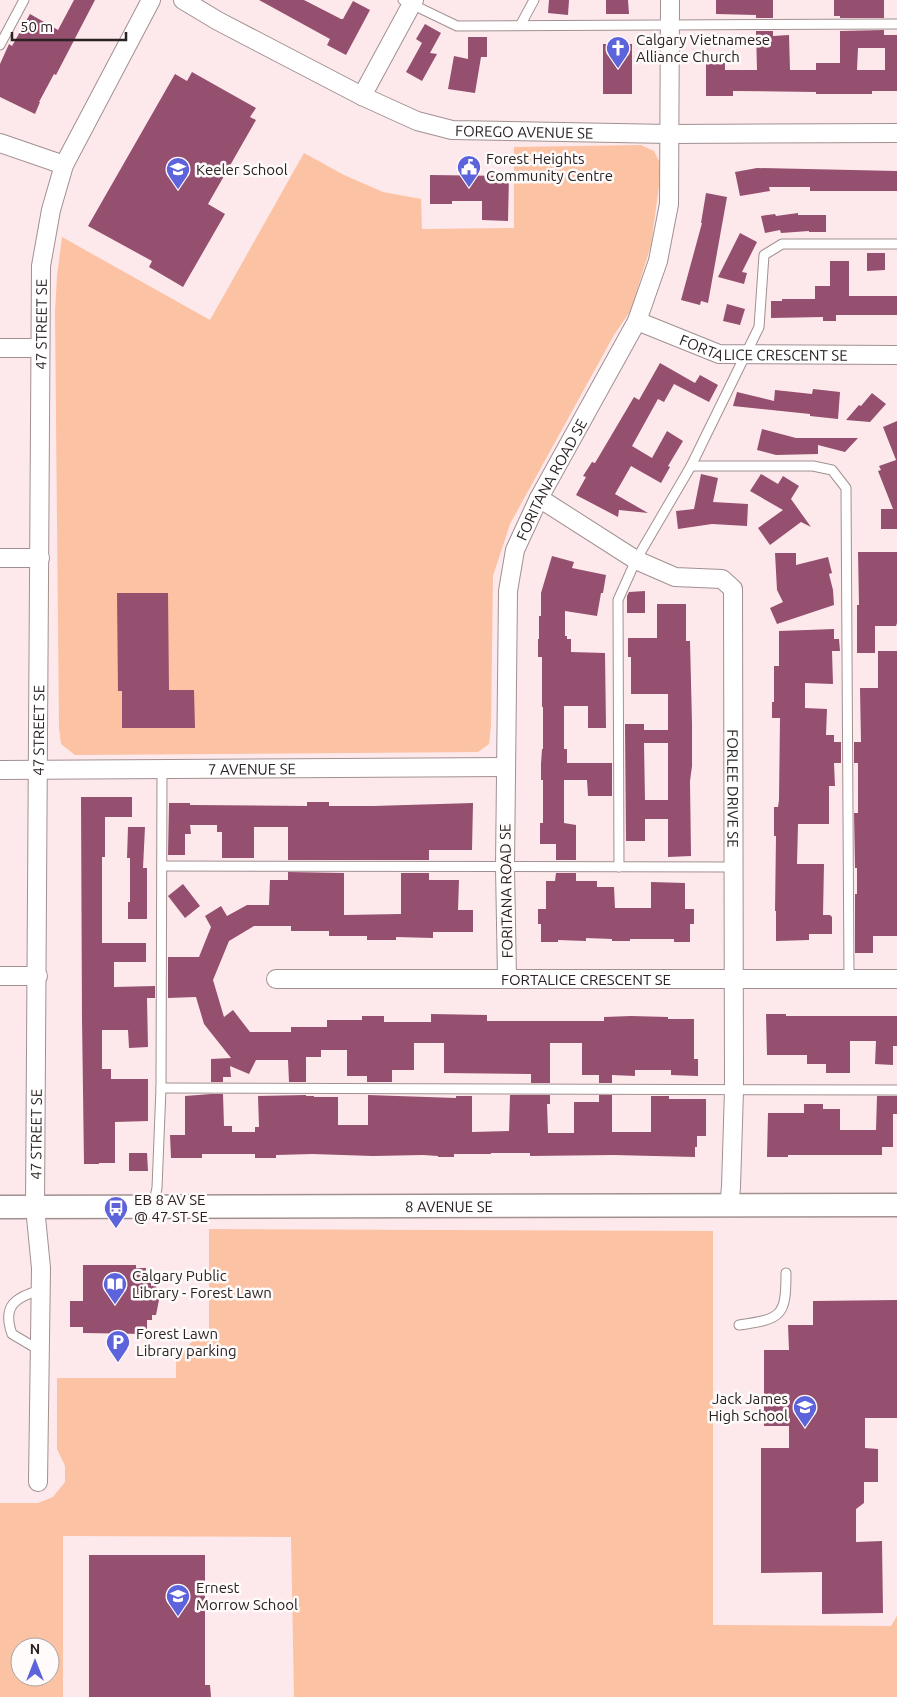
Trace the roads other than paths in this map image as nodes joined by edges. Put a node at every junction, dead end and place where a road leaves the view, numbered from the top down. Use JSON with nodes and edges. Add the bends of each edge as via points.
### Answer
{"nodes":[{"id":1,"x":24,"y":0,"type":"edge"},
{"id":2,"x":150,"y":0,"type":"edge"},
{"id":3,"x":183,"y":0,"type":"edge"},
{"id":4,"x":534,"y":0,"type":"edge"},
{"id":5,"x":670,"y":0,"type":"edge"},
{"id":6,"x":410,"y":2,"type":"edge"},
{"id":7,"x":520,"y":24,"type":"junction"},
{"id":8,"x":897,"y":24,"type":"edge"},
{"id":9,"x":670,"y":25,"type":"junction"},
{"id":10,"x":3,"y":33,"type":"edge"},
{"id":11,"x":0,"y":45,"type":"edge"},
{"id":12,"x":362,"y":96,"type":"junction"},
{"id":13,"x":897,"y":133,"type":"edge"},
{"id":14,"x":670,"y":134,"type":"junction"},
{"id":15,"x":0,"y":143,"type":"edge"},
{"id":16,"x":64,"y":165,"type":"junction"},
{"id":17,"x":897,"y":244,"type":"edge"},
{"id":18,"x":636,"y":321,"type":"junction"},
{"id":19,"x":0,"y":348,"type":"edge"},
{"id":20,"x":40,"y":348,"type":"junction"},
{"id":21,"x":745,"y":354,"type":"junction"},
{"id":22,"x":897,"y":355,"type":"edge"},
{"id":23,"x":691,"y":466,"type":"junction"},
{"id":24,"x":539,"y":498,"type":"junction"},
{"id":25,"x":0,"y":558,"type":"edge"},
{"id":26,"x":40,"y":558,"type":"junction"},
{"id":27,"x":636,"y":560,"type":"junction"},
{"id":28,"x":506,"y":767,"type":"junction"},
{"id":29,"x":0,"y":770,"type":"edge"},
{"id":30,"x":39,"y":770,"type":"junction"},
{"id":31,"x":162,"y":770,"type":"junction"},
{"id":32,"x":162,"y":866,"type":"junction"},
{"id":33,"x":505,"y":867,"type":"junction"},
{"id":34,"x":619,"y":867,"type":"junction"},
{"id":35,"x":732,"y":868,"type":"junction"},
{"id":36,"x":0,"y":976,"type":"edge"},
{"id":37,"x":38,"y":976,"type":"junction"},
{"id":38,"x":507,"y":978,"type":"junction"},
{"id":39,"x":732,"y":978,"type":"junction"},
{"id":40,"x":849,"y":978,"type":"junction"},
{"id":41,"x":276,"y":979,"type":"dead end"},
{"id":42,"x":897,"y":979,"type":"edge"},
{"id":43,"x":162,"y":1088,"type":"junction"},
{"id":44,"x":734,"y":1090,"type":"junction"},
{"id":45,"x":897,"y":1090,"type":"edge"},
{"id":46,"x":897,"y":1205,"type":"edge"},
{"id":47,"x":0,"y":1207,"type":"edge"},
{"id":48,"x":35,"y":1207,"type":"junction"},
{"id":49,"x":153,"y":1207,"type":"junction"},
{"id":50,"x":729,"y":1207,"type":"junction"},
{"id":51,"x":786,"y":1273,"type":"dead end"},
{"id":52,"x":40,"y":1290,"type":"junction"},
{"id":53,"x":739,"y":1325,"type":"dead end"},
{"id":54,"x":39,"y":1350,"type":"junction"},
{"id":55,"x":38,"y":1482,"type":"dead end"}],
"edges":[{"from":1,"to":10,"type":"lane"},
{"from":2,"to":16,"type":"street","name":"47 STREET SE"},
{"from":3,"to":12,"type":"street","name":"FOREGO AVENUE SE"},
{"from":4,"to":7,"type":"lane"},
{"from":5,"to":9,"type":"street","name":"FORITANA ROAD SE"},
{"from":6,"to":7,"type":"lane","via":[[457,26]]},
{"from":6,"to":12,"type":"street"},
{"from":7,"to":9,"type":"lane"},
{"from":8,"to":9,"type":"lane"},
{"from":9,"to":14,"type":"street","name":"FORITANA ROAD SE"},
{"from":10,"to":11,"type":"lane"},
{"from":12,"to":14,"type":"street","name":"FOREGO AVENUE SE","via":[[417,121],[452,130]]},
{"from":13,"to":14,"type":"street","name":"FOREGO AVENUE SE"},
{"from":14,"to":18,"type":"street","name":"FORITANA ROAD SE","via":[[670,204],[658,261]]},
{"from":15,"to":16,"type":"street"},
{"from":16,"to":20,"type":"street","name":"47 STREET SE","via":[[41,266]]},
{"from":17,"to":21,"type":"lane","via":[[782,244],[764,255],[759,327]]},
{"from":18,"to":21,"type":"street","name":"FORTALICE CRESCENT SE","via":[[719,354]]},
{"from":18,"to":24,"type":"street","name":"FORITANA ROAD SE"},
{"from":19,"to":20,"type":"street"},
{"from":20,"to":26,"type":"street","name":"47 STREET SE"},
{"from":21,"to":22,"type":"street","name":"FORTALICE CRESCENT SE"},
{"from":21,"to":23,"type":"lane"},
{"from":23,"to":27,"type":"lane"},
{"from":23,"to":40,"type":"lane","via":[[813,466],[832,470],[846,488]]},
{"from":24,"to":27,"type":"street","name":"FORLEE DRIVE SE"},
{"from":24,"to":28,"type":"street","name":"FORITANA ROAD SE","via":[[515,550],[508,591]]},
{"from":25,"to":26,"type":"street"},
{"from":26,"to":30,"type":"street","name":"47 STREET SE"},
{"from":27,"to":34,"type":"lane","via":[[618,600]]},
{"from":27,"to":35,"type":"street","name":"FORLEE DRIVE SE","via":[[676,577],[722,579],[733,589]]},
{"from":28,"to":31,"type":"street","name":"7 AVENUE SE"},
{"from":28,"to":33,"type":"street","name":"FORITANA ROAD SE"},
{"from":29,"to":30,"type":"street","name":"7 AVENUE SE"},
{"from":30,"to":31,"type":"street","name":"7 AVENUE SE"},
{"from":30,"to":37,"type":"street","name":"47 STREET SE"},
{"from":31,"to":32,"type":"lane"},
{"from":32,"to":33,"type":"lane"},
{"from":32,"to":43,"type":"lane"},
{"from":33,"to":34,"type":"lane"},
{"from":33,"to":38,"type":"street","name":"FORITANA ROAD SE"},
{"from":34,"to":35,"type":"lane"},
{"from":35,"to":39,"type":"street","name":"FORLEE DRIVE SE"},
{"from":36,"to":37,"type":"street"},
{"from":37,"to":48,"type":"street","name":"47 STREET SE"},
{"from":38,"to":39,"type":"street","name":"FORTALICE CRESCENT SE"},
{"from":38,"to":41,"type":"street","name":"FORTALICE CRESCENT SE"},
{"from":39,"to":40,"type":"street","name":"FORTALICE CRESCENT SE"},
{"from":39,"to":44,"type":"street","name":"FORLEE DRIVE SE"},
{"from":40,"to":42,"type":"street","name":"FORTALICE CRESCENT SE"},
{"from":43,"to":44,"type":"lane"},
{"from":43,"to":49,"type":"lane","via":[[157,1188]]},
{"from":44,"to":45,"type":"lane"},
{"from":44,"to":50,"type":"street","name":"FORLEE DRIVE SE"},
{"from":46,"to":50,"type":"street","name":"8 AVENUE SE"},
{"from":47,"to":48,"type":"street","name":"8 AVENUE SE"},
{"from":48,"to":49,"type":"street","name":"8 AVENUE SE"},
{"from":48,"to":52,"type":"street","name":"47 STREET SE"},
{"from":49,"to":50,"type":"street","name":"8 AVENUE SE"},
{"from":51,"to":53,"type":"lane","via":[[786,1299],[781,1311],[773,1318]]},
{"from":52,"to":54,"type":"street","name":"47 STREET SE"},
{"from":52,"to":54,"type":"lane","via":[[23,1295],[13,1303],[8,1323],[12,1334]]},
{"from":54,"to":55,"type":"street","name":"47 STREET SE"}]}
